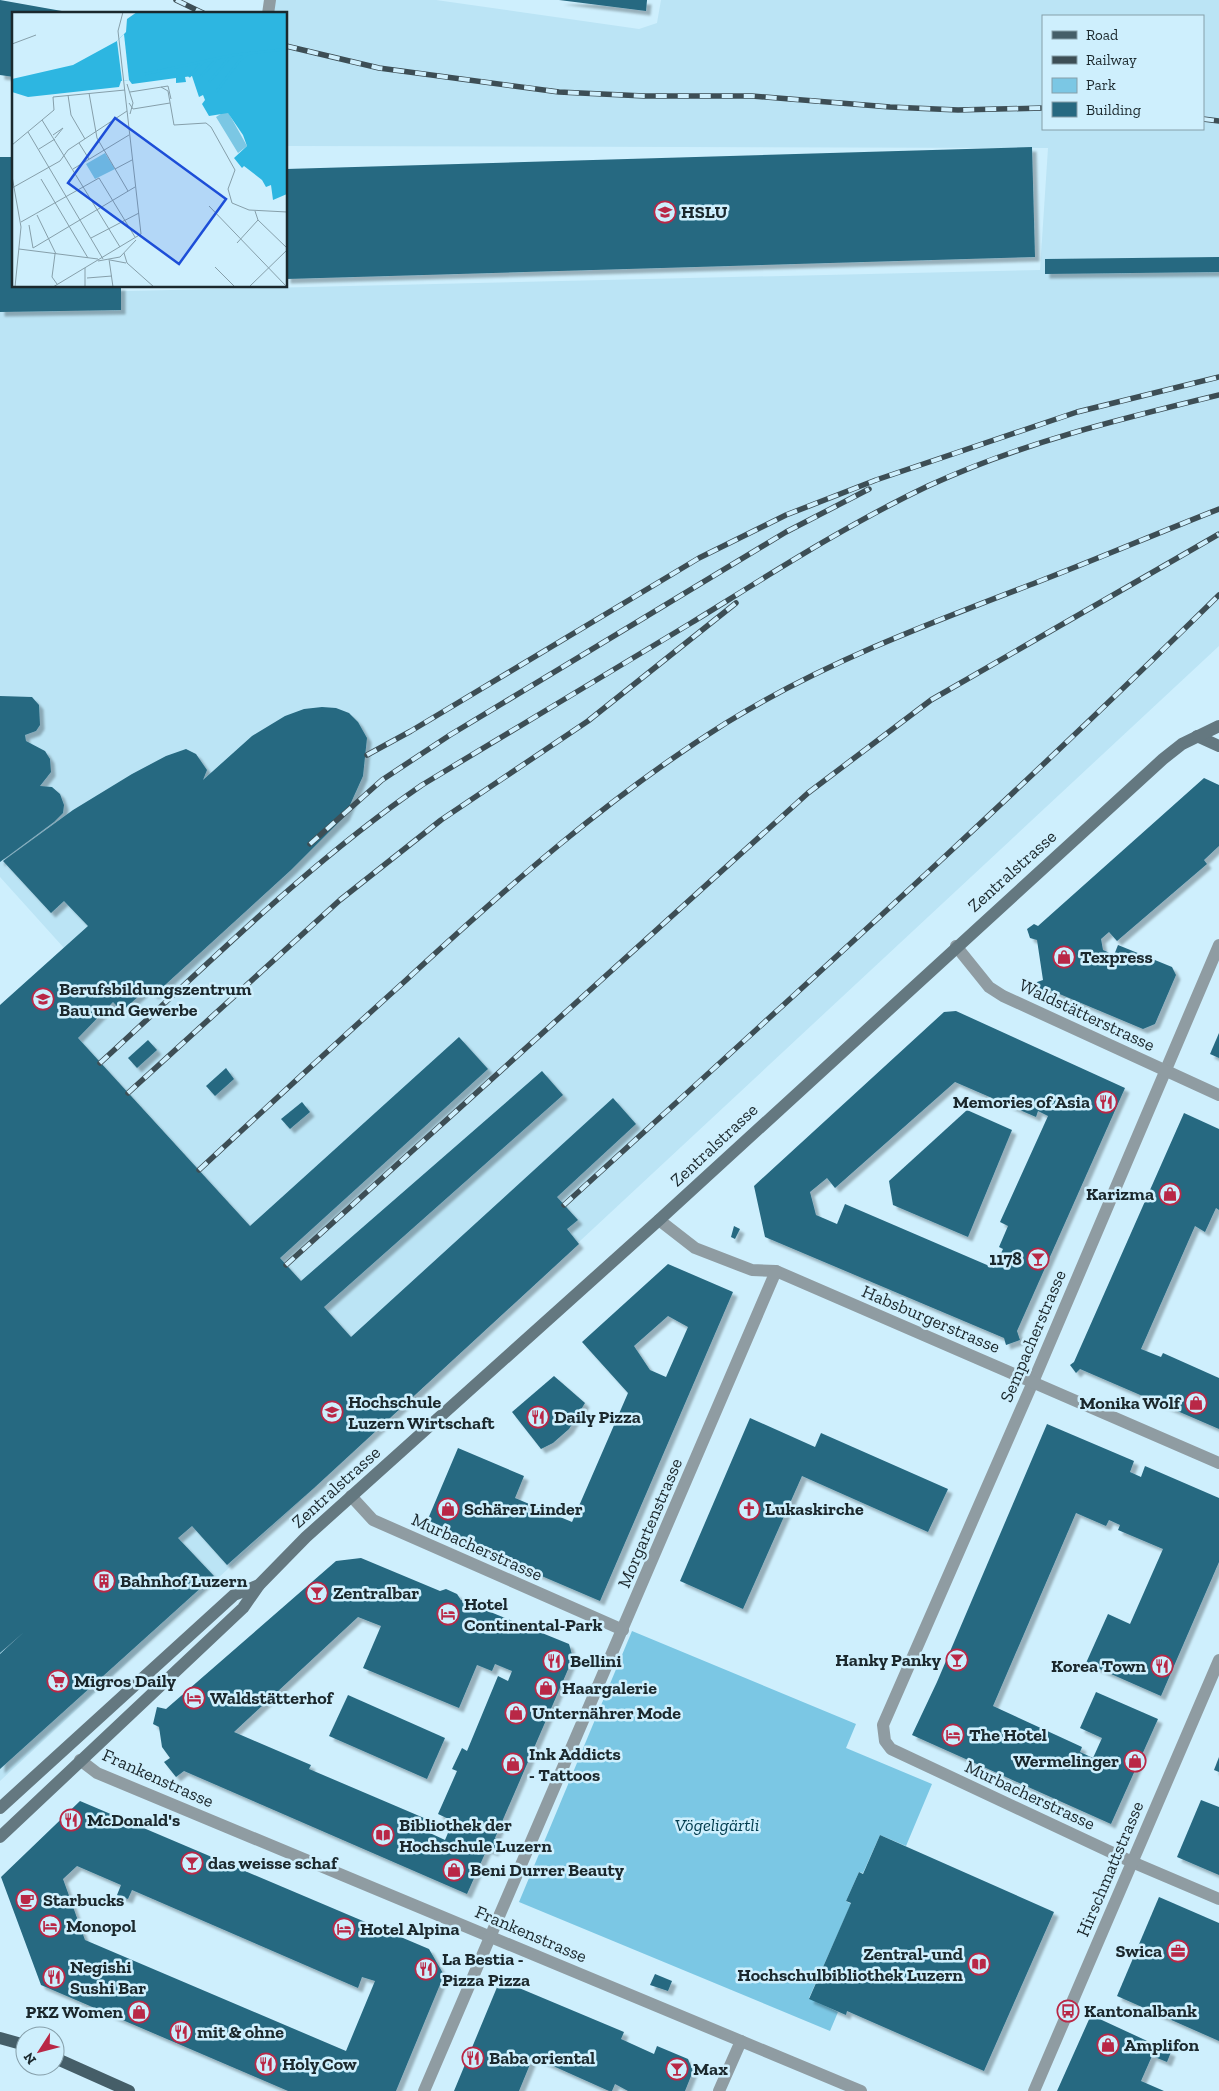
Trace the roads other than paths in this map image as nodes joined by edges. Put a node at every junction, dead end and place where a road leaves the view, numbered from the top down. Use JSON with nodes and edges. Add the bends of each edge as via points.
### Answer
{"nodes":[{"id":1,"x":1219,"y":726,"type":"edge"},
{"id":2,"x":1196,"y":736,"type":"junction"},
{"id":3,"x":1219,"y":746,"type":"edge"},
{"id":4,"x":1219,"y":945,"type":"edge"},
{"id":5,"x":956,"y":946,"type":"junction"},
{"id":6,"x":1166,"y":1071,"type":"junction"},
{"id":7,"x":1219,"y":1094,"type":"edge"},
{"id":8,"x":659,"y":1220,"type":"junction"},
{"id":9,"x":776,"y":1271,"type":"junction"},
{"id":10,"x":1033,"y":1382,"type":"junction"},
{"id":11,"x":1219,"y":1463,"type":"edge"},
{"id":12,"x":351,"y":1496,"type":"junction"},
{"id":13,"x":259,"y":1585,"type":"junction"},
{"id":14,"x":623,"y":1630,"type":"junction"},
{"id":15,"x":1219,"y":1660,"type":"edge"},
{"id":16,"x":884,"y":1741,"type":"joint"},
{"id":17,"x":80,"y":1760,"type":"junction"},
{"id":18,"x":0,"y":1808,"type":"edge"},
{"id":19,"x":0,"y":1837,"type":"edge"},
{"id":20,"x":1132,"y":1862,"type":"junction"},
{"id":21,"x":1219,"y":1898,"type":"edge"},
{"id":22,"x":490,"y":1936,"type":"junction"},
{"id":23,"x":0,"y":2028,"type":"edge"},
{"id":24,"x":0,"y":2038,"type":"edge"},
{"id":25,"x":15,"y":2039,"type":"edge"},
{"id":26,"x":741,"y":2041,"type":"junction"},
{"id":27,"x":15,"y":2042,"type":"edge"},
{"id":28,"x":65,"y":2062,"type":"edge"},
{"id":29,"x":129,"y":2091,"type":"edge"},
{"id":30,"x":424,"y":2091,"type":"edge"},
{"id":31,"x":719,"y":2091,"type":"edge"},
{"id":32,"x":861,"y":2091,"type":"edge"},
{"id":33,"x":1034,"y":2091,"type":"edge"}],
"edges":[{"from":1,"to":2,"type":"main road","name":"Zentralstrasse"},
{"from":2,"to":3,"type":"main road"},
{"from":2,"to":5,"type":"main road","name":"Zentralstrasse","via":[[1162,759]]},
{"from":4,"to":6,"type":"street","name":"Sempacherstrasse"},
{"from":5,"to":6,"type":"street","name":"Waldstätterstrasse","via":[[989,987],[1004,996]]},
{"from":5,"to":8,"type":"main road","name":"Zentralstrasse"},
{"from":6,"to":7,"type":"street","name":"Waldstätterstrasse"},
{"from":6,"to":10,"type":"street","name":"Sempacherstrasse"},
{"from":8,"to":9,"type":"street","name":"Habsburgerstrasse","via":[[695,1248],[752,1270]]},
{"from":8,"to":12,"type":"main road","name":"Zentralstrasse"},
{"from":9,"to":10,"type":"street","name":"Habsburgerstrasse"},
{"from":9,"to":14,"type":"street","name":"Morgartenstrasse"},
{"from":10,"to":11,"type":"street","name":"Habsburgerstrasse"},
{"from":10,"to":16,"type":"street","name":"Sempacherstrasse","via":[[883,1725]]},
{"from":12,"to":13,"type":"main road","name":"Zentralstrasse"},
{"from":12,"to":14,"type":"street","name":"Murbacherstrasse","via":[[373,1520]]},
{"from":13,"to":17,"type":"main road","name":"Zentralstrasse","via":[[243,1608]]},
{"from":13,"to":18,"type":"main road","name":"Zentralstrasse","via":[[234,1595]]},
{"from":14,"to":22,"type":"street","name":"Morgartenstrasse"},
{"from":15,"to":20,"type":"street","name":"Hirschmattstrasse"},
{"from":16,"to":20,"type":"street","name":"Murbacherstrasse","via":[[891,1749]]},
{"from":17,"to":19,"type":"main road","name":"Zentralstrasse"},
{"from":17,"to":22,"type":"street","name":"Frankenstrasse","via":[[97,1773]]},
{"from":20,"to":21,"type":"street","name":"Murbacherstrasse"},
{"from":20,"to":33,"type":"street","name":"Hirschmattstrasse"},
{"from":22,"to":26,"type":"street","name":"Frankenstrasse"},
{"from":22,"to":30,"type":"street","name":"Morgartenstrasse"},
{"from":23,"to":25,"type":"main road"},
{"from":24,"to":27,"type":"main road"},
{"from":26,"to":31,"type":"street"},
{"from":26,"to":32,"type":"street","name":"Frankenstrasse"},
{"from":28,"to":29,"type":"main road"}]}
